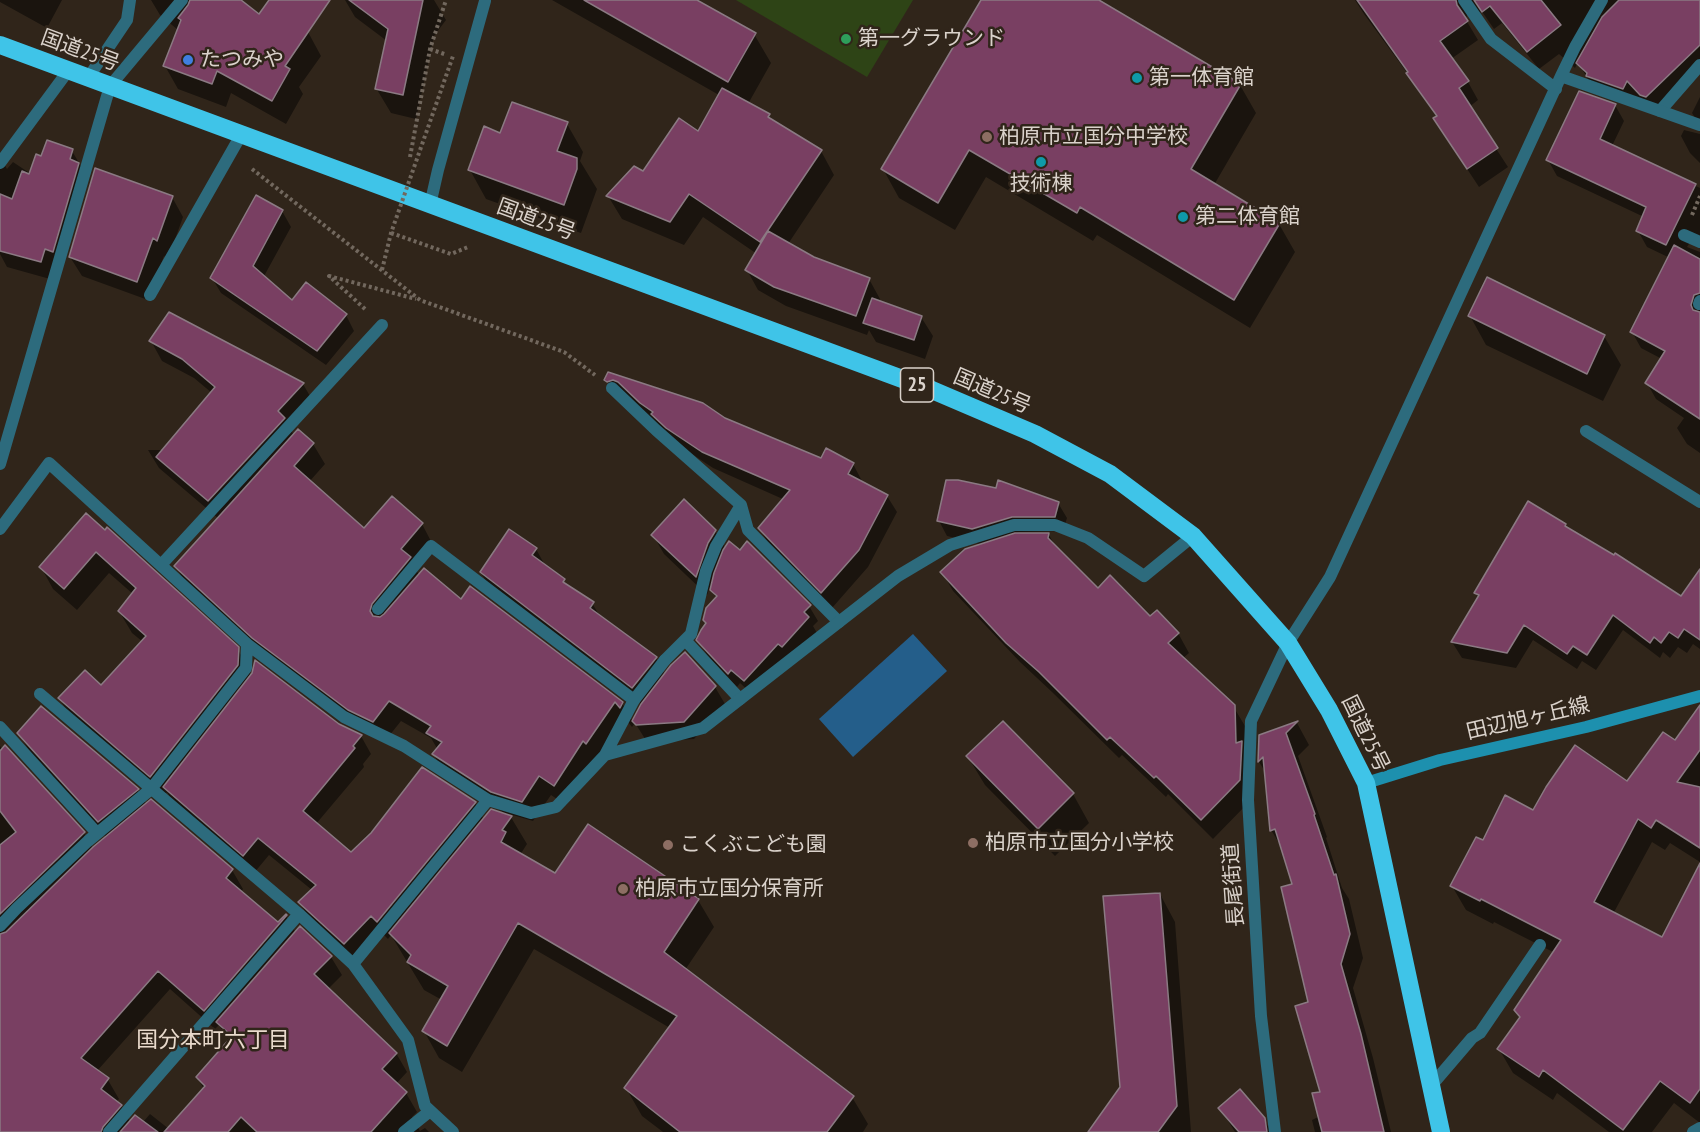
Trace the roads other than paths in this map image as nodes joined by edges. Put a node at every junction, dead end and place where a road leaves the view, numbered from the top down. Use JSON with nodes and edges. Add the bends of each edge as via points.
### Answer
{"nodes":[{"id":1,"x":130,"y":0,"type":"edge"},
{"id":2,"x":182,"y":0,"type":"edge"},
{"id":3,"x":1464,"y":0,"type":"edge"},
{"id":4,"x":1602,"y":0,"type":"edge"},
{"id":5,"x":485,"y":1,"type":"edge"},
{"id":6,"x":0,"y":45,"type":"edge"},
{"id":7,"x":1700,"y":64,"type":"edge"},
{"id":8,"x":68,"y":71,"type":"junction"},
{"id":9,"x":1561,"y":76,"type":"junction"},
{"id":10,"x":88,"y":78,"type":"junction"},
{"id":11,"x":110,"y":86,"type":"junction"},
{"id":12,"x":1556,"y":89,"type":"junction"},
{"id":13,"x":1660,"y":111,"type":"junction"},
{"id":14,"x":1700,"y":125,"type":"edge"},
{"id":15,"x":241,"y":135,"type":"junction"},
{"id":16,"x":0,"y":163,"type":"edge"},
{"id":17,"x":430,"y":205,"type":"junction"},
{"id":18,"x":1684,"y":235,"type":"dead end"},
{"id":19,"x":1700,"y":242,"type":"edge"},
{"id":20,"x":150,"y":295,"type":"dead end"},
{"id":21,"x":382,"y":325,"type":"road end"},
{"id":22,"x":612,"y":388,"type":"road end"},
{"id":23,"x":1586,"y":431,"type":"dead end"},
{"id":24,"x":0,"y":464,"type":"edge"},
{"id":25,"x":1700,"y":502,"type":"edge"},
{"id":26,"x":741,"y":505,"type":"junction"},
{"id":27,"x":0,"y":529,"type":"edge"},
{"id":28,"x":1193,"y":537,"type":"junction"},
{"id":29,"x":161,"y":565,"type":"junction"},
{"id":30,"x":378,"y":609,"type":"dead end"},
{"id":31,"x":838,"y":622,"type":"junction"},
{"id":32,"x":685,"y":640,"type":"junction"},
{"id":33,"x":1288,"y":643,"type":"junction"},
{"id":34,"x":248,"y":644,"type":"junction"},
{"id":35,"x":40,"y":694,"type":"dead end"},
{"id":36,"x":1700,"y":696,"type":"edge"},
{"id":37,"x":741,"y":699,"type":"junction"},
{"id":38,"x":634,"y":700,"type":"junction"},
{"id":39,"x":0,"y":727,"type":"edge"},
{"id":40,"x":604,"y":755,"type":"junction"},
{"id":41,"x":1366,"y":783,"type":"junction"},
{"id":42,"x":151,"y":789,"type":"junction"},
{"id":43,"x":488,"y":800,"type":"junction"},
{"id":44,"x":97,"y":833,"type":"junction"},
{"id":45,"x":299,"y":914,"type":"junction"},
{"id":46,"x":0,"y":926,"type":"edge"},
{"id":47,"x":1540,"y":945,"type":"dead end"},
{"id":48,"x":353,"y":964,"type":"junction"},
{"id":49,"x":1431,"y":1086,"type":"junction"},
{"id":50,"x":430,"y":1111,"type":"junction"},
{"id":51,"x":109,"y":1132,"type":"edge"},
{"id":52,"x":404,"y":1132,"type":"edge"},
{"id":53,"x":453,"y":1132,"type":"edge"},
{"id":54,"x":1275,"y":1132,"type":"edge"},
{"id":55,"x":1441,"y":1132,"type":"edge"}],
"edges":[{"from":1,"to":10,"type":"street","via":[[127,20]]},
{"from":2,"to":11,"type":"street"},
{"from":3,"to":12,"type":"street","via":[[1491,39]]},
{"from":4,"to":9,"type":"street","name":"長尾街道"},
{"from":5,"to":17,"type":"street"},
{"from":6,"to":8,"type":"highway","name":"国道25号","number":"25"},
{"from":7,"to":13,"type":"street"},
{"from":8,"to":10,"type":"highway","name":"国道25号","number":"25"},
{"from":8,"to":16,"type":"street"},
{"from":9,"to":12,"type":"street","name":"長尾街道"},
{"from":9,"to":13,"type":"street"},
{"from":10,"to":11,"type":"highway","name":"国道25号","number":"25"},
{"from":11,"to":15,"type":"highway","name":"国道25号","number":"25"},
{"from":11,"to":24,"type":"street"},
{"from":12,"to":33,"type":"street","name":"長尾街道","via":[[1330,577]]},
{"from":13,"to":14,"type":"street"},
{"from":15,"to":17,"type":"highway","name":"国道25号","number":"25"},
{"from":15,"to":20,"type":"street"},
{"from":17,"to":28,"type":"highway","name":"国道25号","number":"25","via":[[932,390],[1035,435],[1110,474]]},
{"from":18,"to":19,"type":"street"},
{"from":21,"to":29,"type":"street"},
{"from":22,"to":26,"type":"street"},
{"from":23,"to":25,"type":"street"},
{"from":26,"to":31,"type":"street","via":[[748,530]]},
{"from":26,"to":32,"type":"street","via":[[706,571],[692,634]]},
{"from":27,"to":29,"type":"street","via":[[49,463]]},
{"from":28,"to":31,"type":"street","via":[[1144,576],[1088,538],[1055,525],[1014,525],[950,545],[898,576]]},
{"from":28,"to":33,"type":"highway","name":"国道25号","number":"25"},
{"from":29,"to":34,"type":"street"},
{"from":30,"to":38,"type":"street","via":[[431,546]]},
{"from":31,"to":37,"type":"street"},
{"from":32,"to":37,"type":"street"},
{"from":32,"to":38,"type":"street"},
{"from":33,"to":41,"type":"highway","name":"国道25号","number":"25","via":[[1329,710]]},
{"from":33,"to":54,"type":"street","name":"長尾街道","via":[[1251,721],[1248,800],[1261,1016]]},
{"from":34,"to":42,"type":"street","via":[[246,668]]},
{"from":34,"to":43,"type":"street","via":[[344,717],[404,746]]},
{"from":35,"to":42,"type":"street"},
{"from":36,"to":41,"type":"street","name":"田辺旭ヶ丘線","via":[[1586,727],[1440,759]]},
{"from":37,"to":40,"type":"street","via":[[703,728]]},
{"from":38,"to":40,"type":"street"},
{"from":39,"to":44,"type":"street"},
{"from":40,"to":43,"type":"street","via":[[556,807],[531,813]]},
{"from":41,"to":49,"type":"highway","name":"国道25号","number":"25"},
{"from":42,"to":44,"type":"street"},
{"from":42,"to":45,"type":"street"},
{"from":43,"to":48,"type":"street"},
{"from":44,"to":46,"type":"street"},
{"from":45,"to":48,"type":"street"},
{"from":45,"to":51,"type":"street"},
{"from":47,"to":49,"type":"street","via":[[1480,1033]]},
{"from":48,"to":50,"type":"street","via":[[408,1040],[425,1106]]},
{"from":49,"to":55,"type":"highway","name":"国道25号","number":"25"},
{"from":50,"to":52,"type":"street"},
{"from":50,"to":53,"type":"street"}]}
